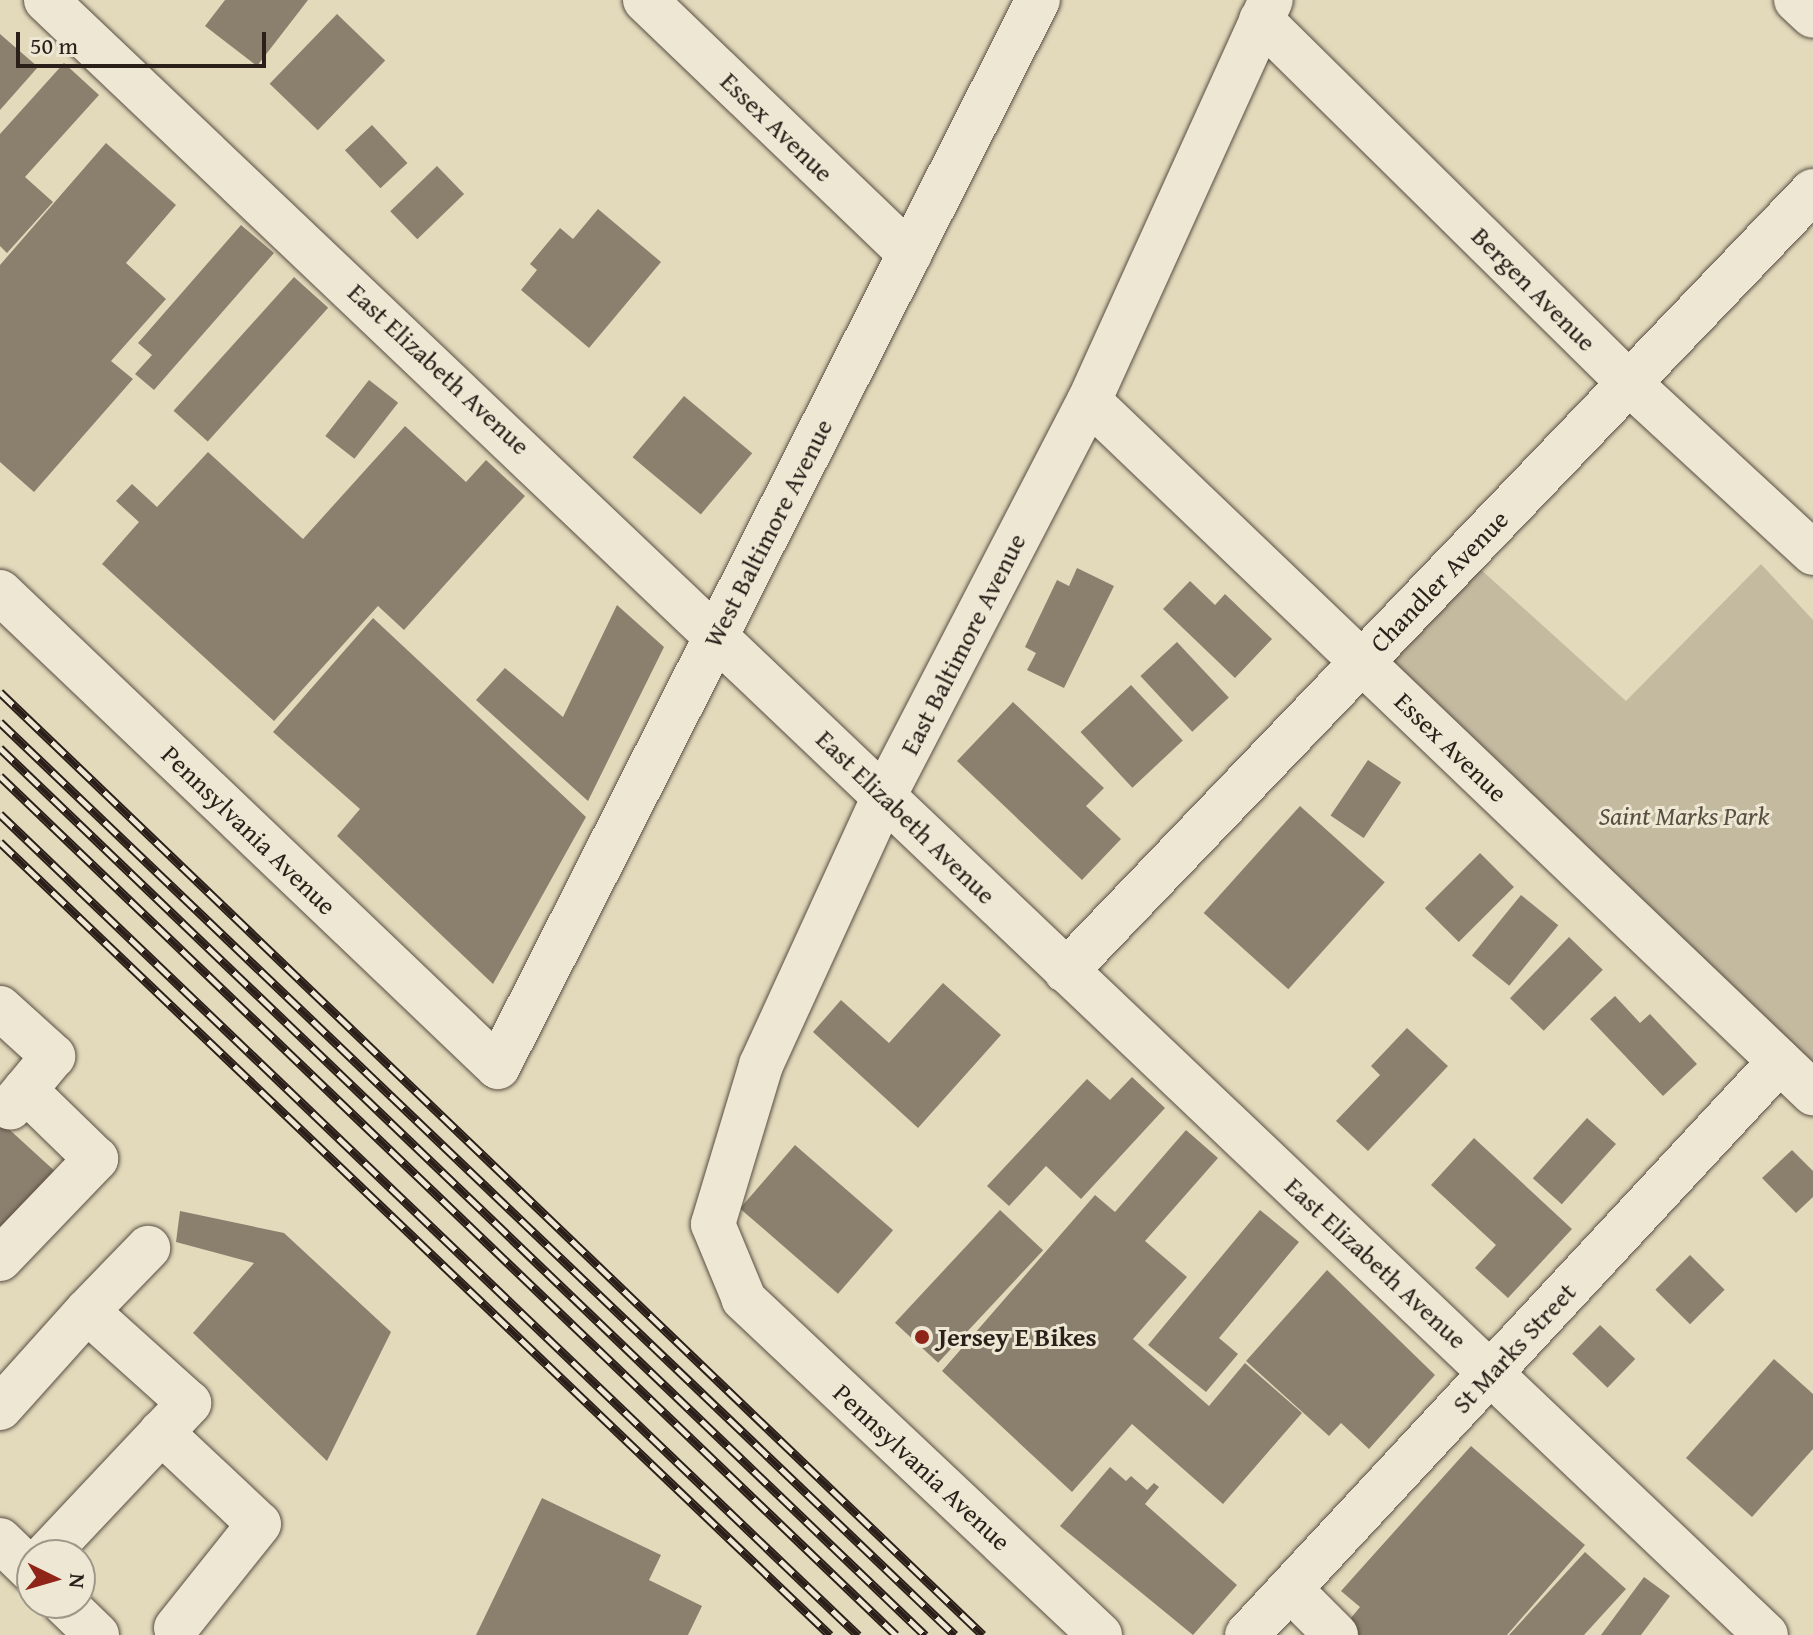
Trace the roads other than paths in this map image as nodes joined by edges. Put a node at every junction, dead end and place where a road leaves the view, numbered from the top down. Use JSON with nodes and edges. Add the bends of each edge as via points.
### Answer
{"nodes":[{"id":1,"x":46,"y":0,"type":"edge"},
{"id":2,"x":645,"y":0,"type":"edge"},
{"id":3,"x":1038,"y":0,"type":"edge"},
{"id":4,"x":1796,"y":0,"type":"edge"},
{"id":5,"x":1266,"y":10,"type":"edge"},
{"id":6,"x":1813,"y":16,"type":"edge"},
{"id":7,"x":1813,"y":191,"type":"edge"},
{"id":8,"x":910,"y":254,"type":"junction"},
{"id":9,"x":1628,"y":382,"type":"junction"},
{"id":10,"x":1089,"y":401,"type":"junction"},
{"id":11,"x":1813,"y":553,"type":"edge"},
{"id":12,"x":0,"y":592,"type":"edge"},
{"id":13,"x":718,"y":632,"type":"junction"},
{"id":14,"x":1362,"y":662,"type":"junction"},
{"id":15,"x":883,"y":798,"type":"junction"},
{"id":16,"x":1066,"y":971,"type":"junction"},
{"id":17,"x":0,"y":1008,"type":"edge"},
{"id":18,"x":1780,"y":1061,"type":"junction"},
{"id":19,"x":498,"y":1067,"type":"joint"},
{"id":20,"x":1813,"y":1093,"type":"edge"},
{"id":21,"x":148,"y":1248,"type":"dead end"},
{"id":22,"x":0,"y":1259,"type":"edge"},
{"id":23,"x":744,"y":1299,"type":"joint"},
{"id":24,"x":87,"y":1311,"type":"junction"},
{"id":25,"x":1492,"y":1372,"type":"junction"},
{"id":26,"x":0,"y":1408,"type":"edge"},
{"id":27,"x":161,"y":1432,"type":"junction"},
{"id":28,"x":47,"y":1539,"type":"edge"},
{"id":29,"x":1290,"y":1589,"type":"junction"},
{"id":30,"x":176,"y":1628,"type":"dead end"},
{"id":31,"x":1100,"y":1635,"type":"edge"},
{"id":32,"x":1247,"y":1635,"type":"edge"},
{"id":33,"x":1336,"y":1635,"type":"edge"},
{"id":34,"x":1766,"y":1635,"type":"edge"}],
"edges":[{"from":1,"to":13,"type":"street","name":"East Elizabeth Avenue"},
{"from":2,"to":8,"type":"street","name":"Essex Avenue"},
{"from":3,"to":8,"type":"street","name":"West Baltimore Avenue"},
{"from":4,"to":6,"type":"street"},
{"from":5,"to":9,"type":"street","name":"Bergen Avenue"},
{"from":5,"to":10,"type":"street","name":"East Baltimore Avenue"},
{"from":7,"to":9,"type":"street","name":"Chandler Avenue"},
{"from":8,"to":13,"type":"street","name":"West Baltimore Avenue"},
{"from":9,"to":11,"type":"street","name":"Bergen Avenue"},
{"from":9,"to":14,"type":"street","name":"Chandler Avenue"},
{"from":10,"to":14,"type":"street","name":"Essex Avenue"},
{"from":10,"to":15,"type":"street","name":"East Baltimore Avenue"},
{"from":12,"to":19,"type":"street","name":"Pennsylvania Avenue"},
{"from":13,"to":15,"type":"street","name":"East Elizabeth Avenue"},
{"from":13,"to":19,"type":"street","name":"West Baltimore Avenue"},
{"from":14,"to":16,"type":"street","name":"Chandler Avenue"},
{"from":14,"to":18,"type":"street","name":"Essex Avenue"},
{"from":15,"to":16,"type":"street","name":"East Elizabeth Avenue"},
{"from":15,"to":23,"type":"street","name":"East Baltimore Avenue","via":[[761,1065],[720,1181],[713,1224]]},
{"from":16,"to":25,"type":"street","name":"East Elizabeth Avenue"},
{"from":17,"to":22,"type":"street","via":[[53,1056],[18,1099],[96,1159]]},
{"from":18,"to":20,"type":"street","name":"Essex Avenue"},
{"from":18,"to":25,"type":"street","name":"St Marks Street"},
{"from":21,"to":24,"type":"street"},
{"from":23,"to":31,"type":"street","name":"Pennsylvania Avenue"},
{"from":24,"to":26,"type":"street"},
{"from":24,"to":27,"type":"street","via":[[189,1403]]},
{"from":25,"to":29,"type":"street","name":"St Marks Street"},
{"from":25,"to":34,"type":"street","name":"East Elizabeth Avenue"},
{"from":27,"to":28,"type":"street"},
{"from":27,"to":30,"type":"street","via":[[259,1524]]},
{"from":29,"to":32,"type":"street","name":"St Marks Street"},
{"from":29,"to":33,"type":"street"}]}
